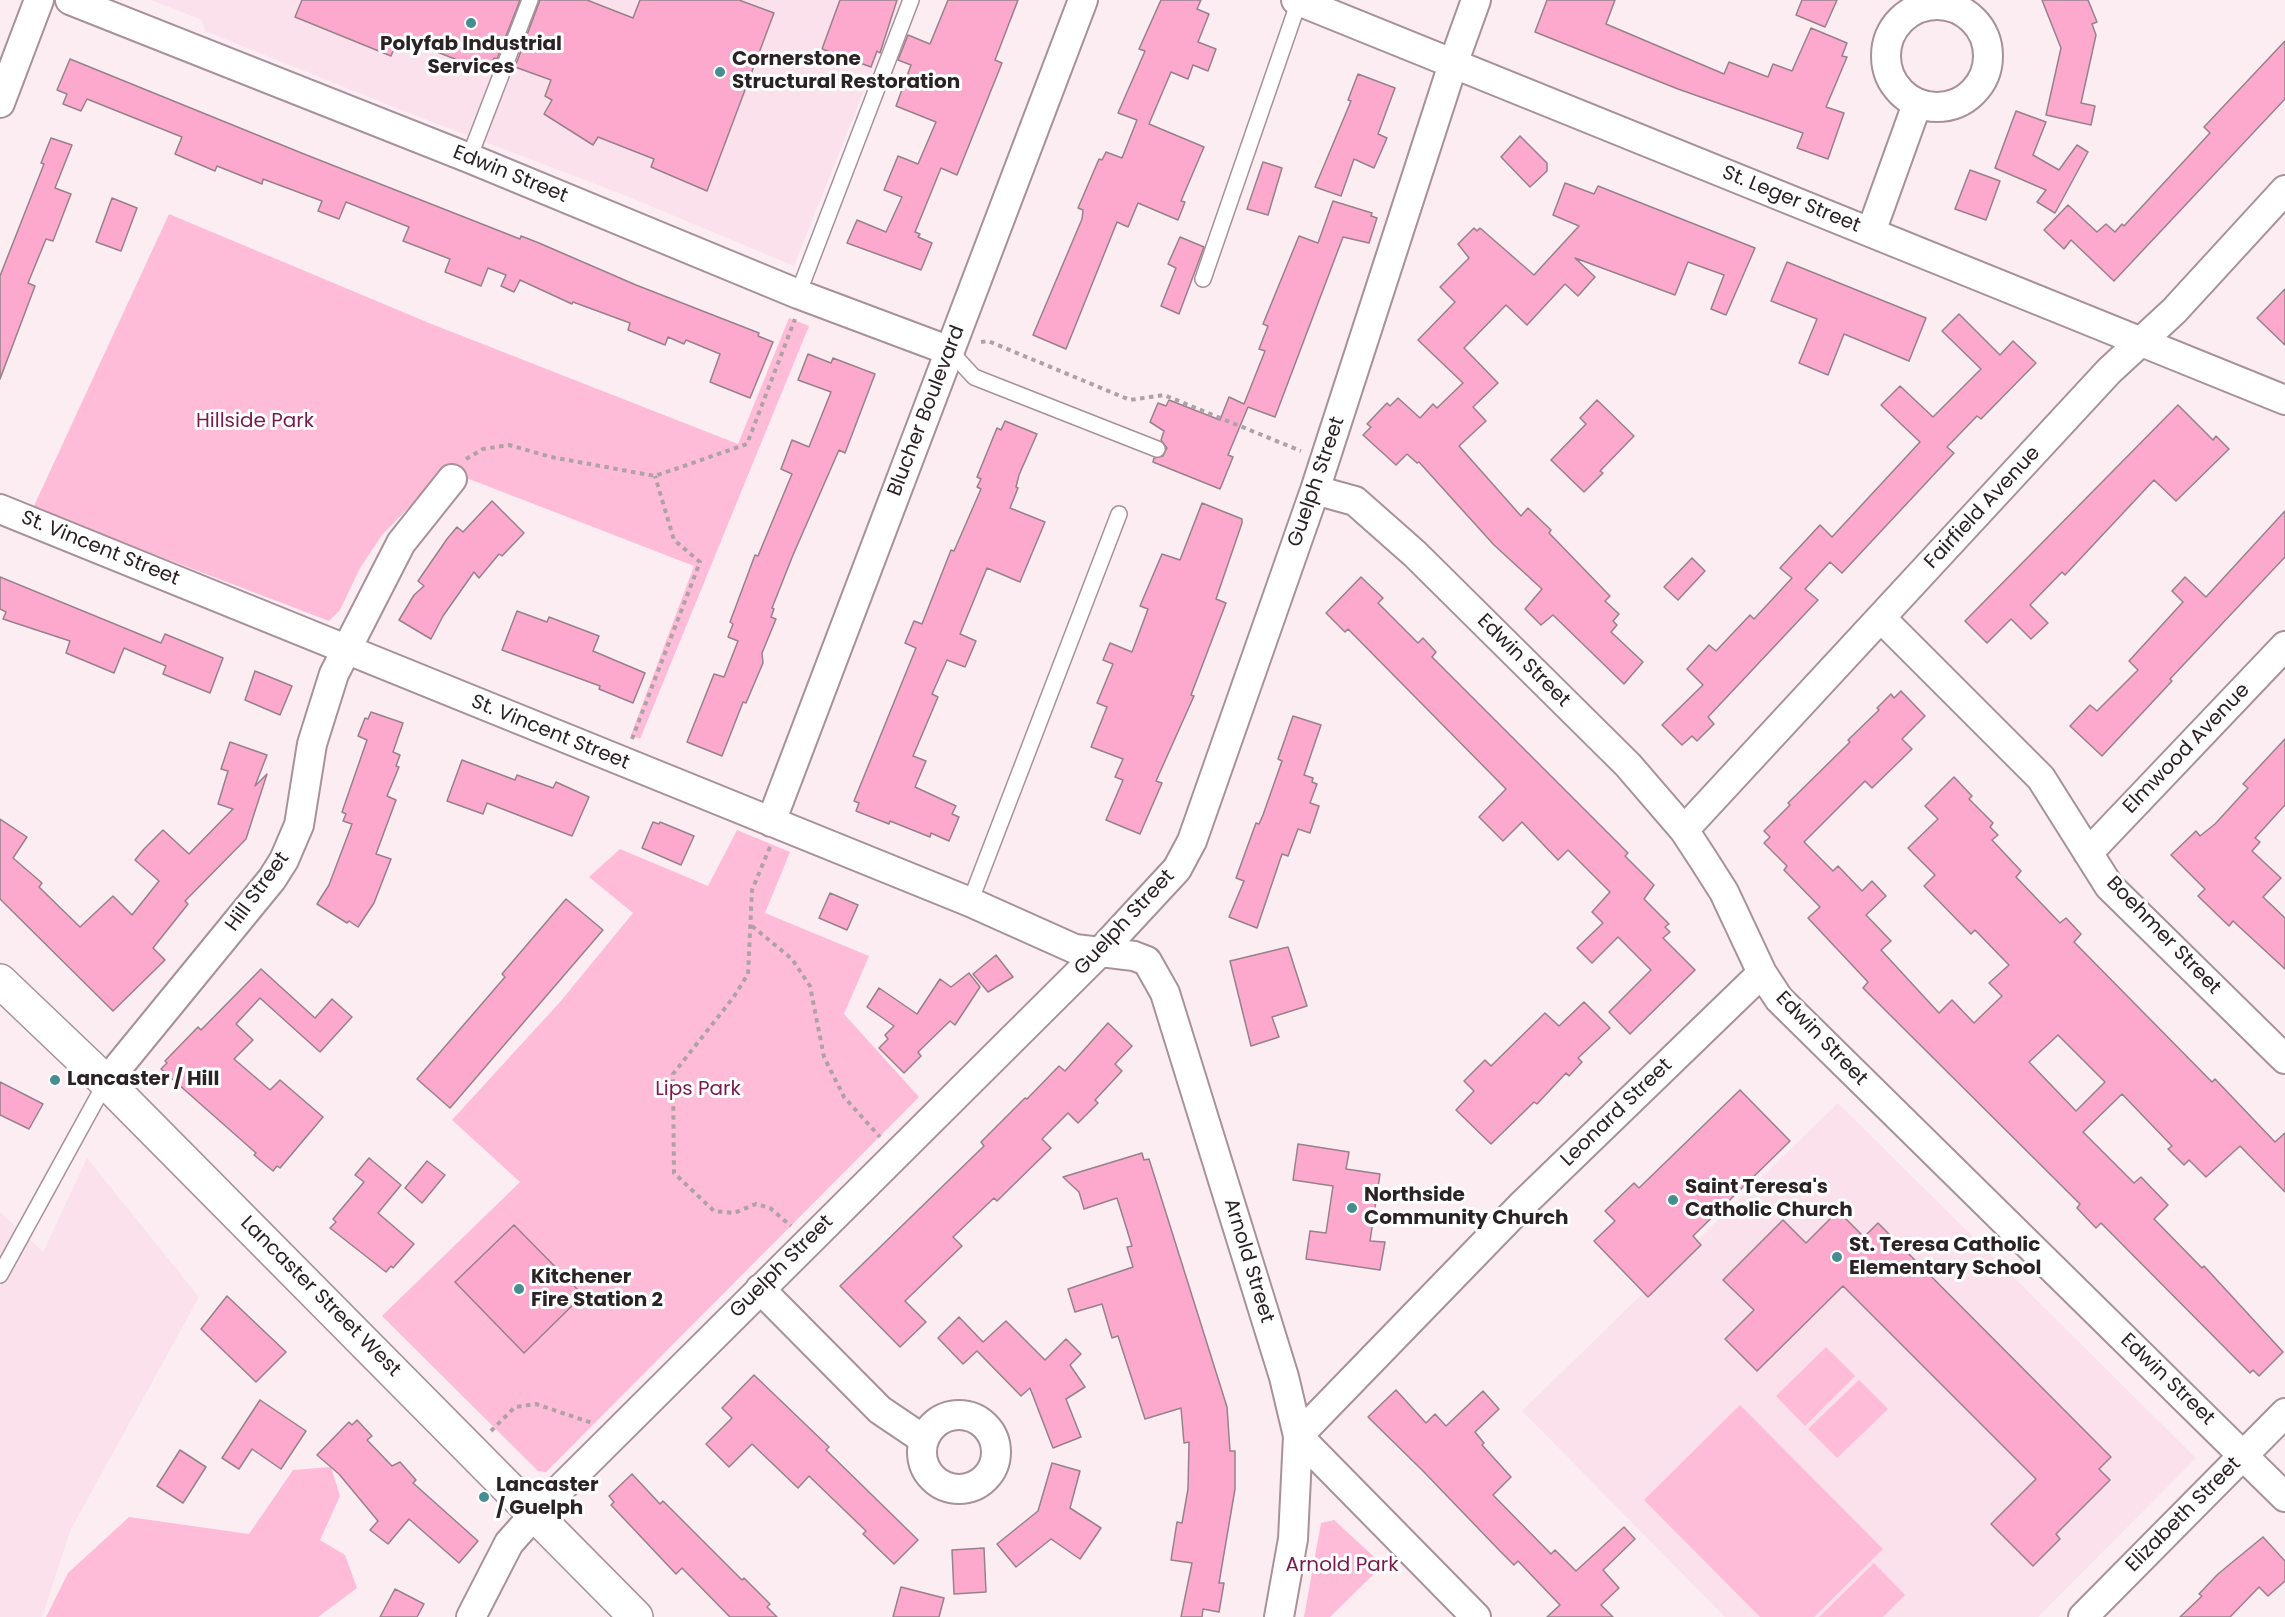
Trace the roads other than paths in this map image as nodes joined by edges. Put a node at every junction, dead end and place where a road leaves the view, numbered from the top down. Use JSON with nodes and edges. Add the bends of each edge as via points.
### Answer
{"nodes":[{"id":1,"x":39,"y":0,"type":"edge"},
{"id":2,"x":70,"y":0,"type":"edge"},
{"id":3,"x":530,"y":0,"type":"edge"},
{"id":4,"x":911,"y":0,"type":"edge"},
{"id":5,"x":1083,"y":0,"type":"edge"},
{"id":6,"x":1476,"y":0,"type":"edge"},
{"id":7,"x":1298,"y":1,"type":"edge"},
{"id":8,"x":1453,"y":64,"type":"junction"},
{"id":9,"x":0,"y":103,"type":"edge"},
{"id":10,"x":1917,"y":104,"type":"dead end"},
{"id":11,"x":469,"y":158,"type":"junction"},
{"id":12,"x":2285,"y":190,"type":"edge"},
{"id":13,"x":1871,"y":232,"type":"junction"},
{"id":14,"x":1203,"y":279,"type":"dead end"},
{"id":15,"x":798,"y":294,"type":"junction"},
{"id":16,"x":2142,"y":340,"type":"junction"},
{"id":17,"x":950,"y":351,"type":"junction"},
{"id":18,"x":2285,"y":400,"type":"edge"},
{"id":19,"x":1157,"y":449,"type":"dead end"},
{"id":20,"x":452,"y":479,"type":"road end"},
{"id":21,"x":1315,"y":490,"type":"junction"},
{"id":22,"x":0,"y":509,"type":"edge"},
{"id":23,"x":1119,"y":514,"type":"dead end"},
{"id":24,"x":1882,"y":619,"type":"junction"},
{"id":25,"x":2285,"y":646,"type":"edge"},
{"id":26,"x":345,"y":650,"type":"junction"},
{"id":27,"x":771,"y":822,"type":"junction"},
{"id":28,"x":1684,"y":830,"type":"junction"},
{"id":29,"x":2088,"y":852,"type":"junction"},
{"id":30,"x":970,"y":902,"type":"junction"},
{"id":31,"x":1101,"y":951,"type":"junction"},
{"id":32,"x":1762,"y":974,"type":"junction"},
{"id":33,"x":0,"y":981,"type":"edge"},
{"id":34,"x":2285,"y":1059,"type":"edge"},
{"id":35,"x":106,"y":1082,"type":"junction"},
{"id":36,"x":0,"y":1275,"type":"edge"},
{"id":37,"x":760,"y":1289,"type":"junction"},
{"id":38,"x":2285,"y":1413,"type":"edge"},
{"id":39,"x":1298,"y":1436,"type":"junction"},
{"id":40,"x":923,"y":1439,"type":"dead end"},
{"id":41,"x":2244,"y":1456,"type":"junction"},
{"id":42,"x":2285,"y":1497,"type":"edge"},
{"id":43,"x":534,"y":1515,"type":"junction"},
{"id":44,"x":471,"y":1617,"type":"edge"},
{"id":45,"x":636,"y":1617,"type":"edge"},
{"id":46,"x":1279,"y":1617,"type":"edge"},
{"id":47,"x":1476,"y":1617,"type":"edge"},
{"id":48,"x":2084,"y":1617,"type":"edge"}],
"edges":[{"from":1,"to":9,"type":"street"},
{"from":2,"to":11,"type":"street","name":"Edwin Street"},
{"from":3,"to":11,"type":"lane"},
{"from":4,"to":15,"type":"lane"},
{"from":5,"to":17,"type":"street","name":"Blucher Boulevard"},
{"from":6,"to":8,"type":"street","name":"Guelph Street"},
{"from":7,"to":8,"type":"street","name":"St. Leger Street"},
{"from":7,"to":14,"type":"lane"},
{"from":8,"to":13,"type":"street","name":"St. Leger Street"},
{"from":8,"to":21,"type":"street","name":"Guelph Street"},
{"from":10,"to":13,"type":"street"},
{"from":11,"to":15,"type":"street","name":"Edwin Street"},
{"from":12,"to":16,"type":"street","name":"Fairfield Avenue","via":[[2174,311]]},
{"from":13,"to":16,"type":"street","name":"St. Leger Street"},
{"from":15,"to":17,"type":"street","name":"Edwin Street"},
{"from":16,"to":18,"type":"street","name":"St. Leger Street"},
{"from":16,"to":24,"type":"street","name":"Fairfield Avenue","via":[[2109,371]]},
{"from":17,"to":19,"type":"lane","via":[[974,377]]},
{"from":17,"to":27,"type":"street","name":"Blucher Boulevard"},
{"from":20,"to":26,"type":"street","name":"Hill Street","via":[[401,543]]},
{"from":21,"to":28,"type":"street","name":"Edwin Street","via":[[1355,501],[1415,554],[1628,765]]},
{"from":21,"to":31,"type":"street","name":"Guelph Street","via":[[1192,841],[1177,869]]},
{"from":22,"to":26,"type":"street","name":"St. Vincent Street"},
{"from":23,"to":30,"type":"lane"},
{"from":24,"to":28,"type":"street","name":"Fairfield Avenue"},
{"from":24,"to":29,"type":"street","name":"Boehmer Street","via":[[2041,778]]},
{"from":25,"to":29,"type":"street","name":"Elmwood Avenue"},
{"from":26,"to":27,"type":"street","name":"St. Vincent Street"},
{"from":26,"to":35,"type":"street","name":"Hill Street","via":[[312,744],[298,825],[284,860]]},
{"from":27,"to":30,"type":"street","name":"St. Vincent Street"},
{"from":28,"to":32,"type":"street","name":"Edwin Street","via":[[1724,892]]},
{"from":29,"to":34,"type":"street","name":"Boehmer Street","via":[[2109,885]]},
{"from":30,"to":31,"type":"street","name":"St. Vincent Street","via":[[1075,949]]},
{"from":31,"to":37,"type":"street","name":"Guelph Street"},
{"from":31,"to":39,"type":"street","name":"Arnold Street","via":[[1147,961],[1165,993],[1284,1377]]},
{"from":32,"to":39,"type":"street","name":"Leonard Street","via":[[1523,1204]]},
{"from":32,"to":41,"type":"street","name":"Edwin Street","via":[[1796,1017]]},
{"from":33,"to":35,"type":"main road","name":"Lancaster Street West"},
{"from":35,"to":36,"type":"lane","name":"Hill Street"},
{"from":35,"to":43,"type":"main road","name":"Lancaster Street West"},
{"from":37,"to":40,"type":"street","via":[[880,1410]]},
{"from":37,"to":43,"type":"street","name":"Guelph Street"},
{"from":38,"to":41,"type":"street","name":"Elizabeth Street"},
{"from":39,"to":46,"type":"street","name":"Arnold Street","via":[[1293,1539]]},
{"from":39,"to":47,"type":"street"},
{"from":41,"to":42,"type":"street","name":"Edwin Street"},
{"from":41,"to":48,"type":"street","name":"Elizabeth Street"},
{"from":43,"to":44,"type":"street","name":"Guelph Street","via":[[509,1543]]},
{"from":43,"to":45,"type":"main road","name":"Lancaster Street West"}]}
